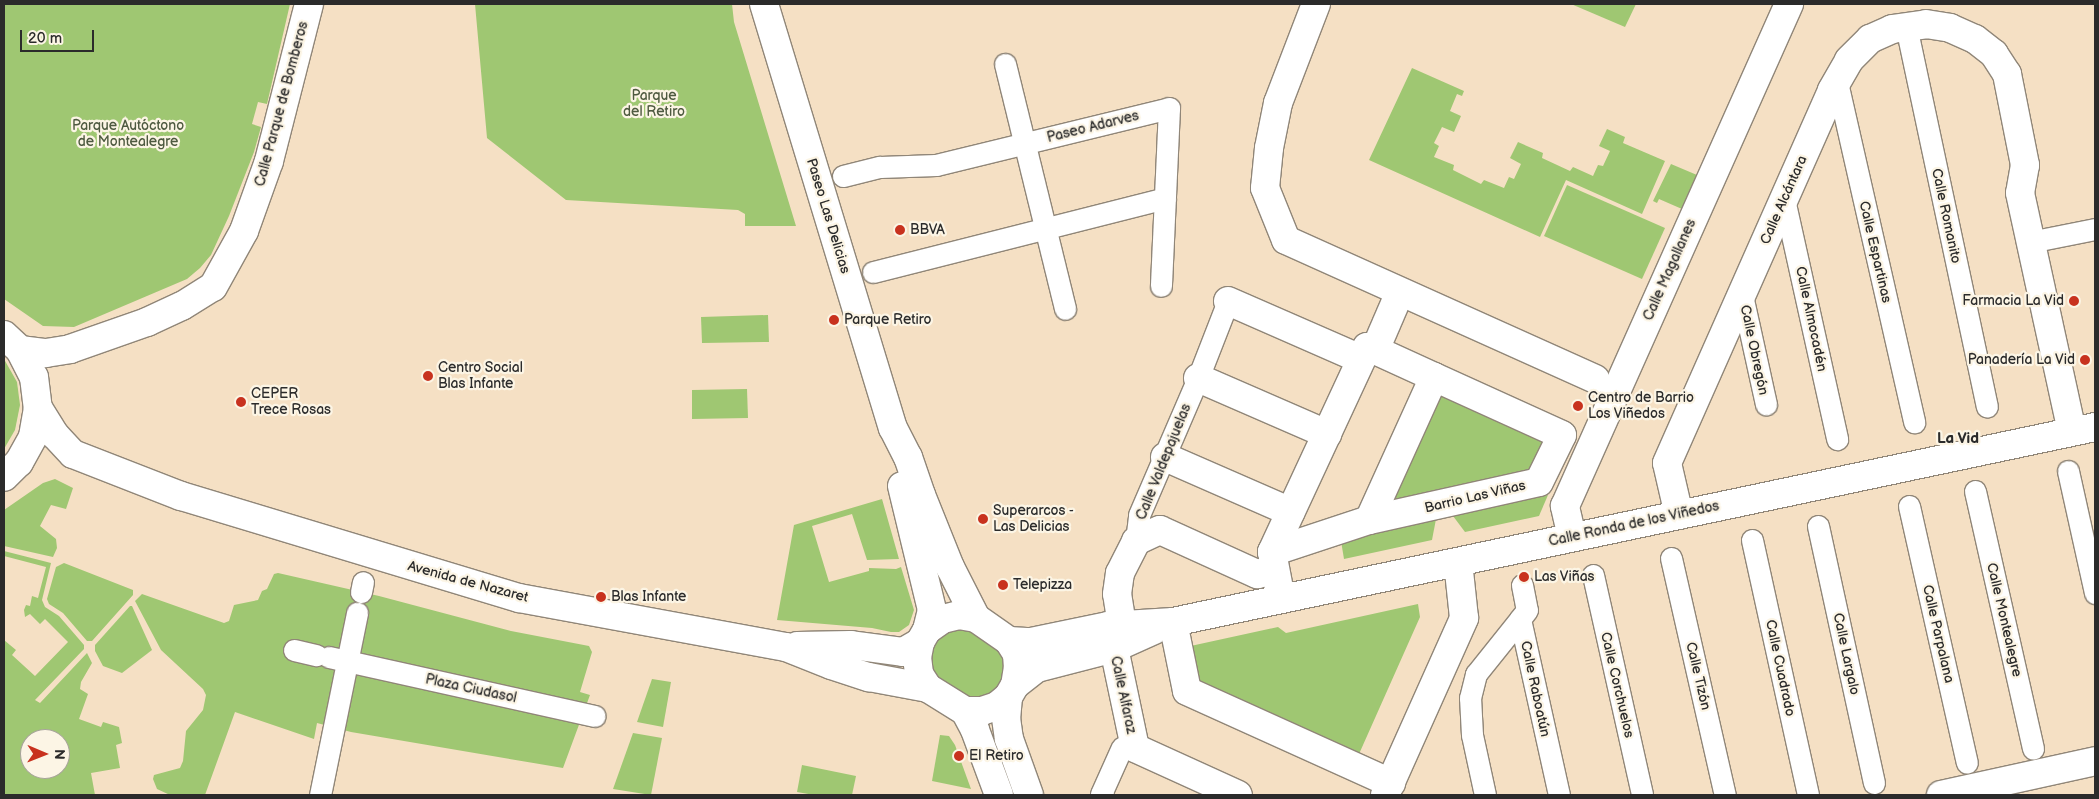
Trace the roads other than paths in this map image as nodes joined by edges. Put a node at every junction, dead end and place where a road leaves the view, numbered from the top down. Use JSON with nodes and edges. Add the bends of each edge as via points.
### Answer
{"nodes":[{"id":1,"x":308,"y":4,"type":"edge"},
{"id":2,"x":764,"y":4,"type":"edge"},
{"id":3,"x":1316,"y":4,"type":"edge"},
{"id":4,"x":1789,"y":4,"type":"edge"},
{"id":5,"x":1906,"y":26,"type":"junction"},
{"id":6,"x":1005,"y":64,"type":"dead end"},
{"id":7,"x":1837,"y":82,"type":"junction"},
{"id":8,"x":1024,"y":144,"type":"junction"},
{"id":9,"x":843,"y":176,"type":"dead end"},
{"id":10,"x":1165,"y":198,"type":"junction"},
{"id":11,"x":1784,"y":199,"type":"junction"},
{"id":12,"x":1046,"y":228,"type":"junction"},
{"id":13,"x":2095,"y":228,"type":"edge"},
{"id":14,"x":2030,"y":242,"type":"junction"},
{"id":15,"x":873,"y":272,"type":"dead end"},
{"id":16,"x":1161,"y":286,"type":"dead end"},
{"id":17,"x":1400,"y":292,"type":"junction"},
{"id":18,"x":1742,"y":295,"type":"junction"},
{"id":19,"x":1228,"y":301,"type":"joint"},
{"id":20,"x":1065,"y":309,"type":"dead end"},
{"id":21,"x":12,"y":342,"type":"edge"},
{"id":22,"x":1368,"y":355,"type":"junction"},
{"id":23,"x":1434,"y":377,"type":"junction"},
{"id":24,"x":1198,"y":378,"type":"junction"},
{"id":25,"x":1595,"y":379,"type":"dead end"},
{"id":26,"x":1766,"y":404,"type":"dead end"},
{"id":27,"x":1987,"y":406,"type":"dead end"},
{"id":28,"x":38,"y":408,"type":"junction"},
{"id":29,"x":1914,"y":422,"type":"dead end"},
{"id":30,"x":893,"y":428,"type":"junction"},
{"id":31,"x":2084,"y":429,"type":"edge"},
{"id":32,"x":1327,"y":434,"type":"junction"},
{"id":33,"x":1837,"y":439,"type":"dead end"},
{"id":34,"x":73,"y":454,"type":"junction"},
{"id":35,"x":1165,"y":456,"type":"junction"},
{"id":36,"x":12,"y":469,"type":"edge"},
{"id":37,"x":2068,"y":471,"type":"dead end"},
{"id":38,"x":1975,"y":491,"type":"dead end"},
{"id":39,"x":1909,"y":506,"type":"dead end"},
{"id":40,"x":1291,"y":512,"type":"junction"},
{"id":41,"x":1679,"y":515,"type":"junction"},
{"id":42,"x":1369,"y":520,"type":"junction"},
{"id":43,"x":1818,"y":526,"type":"dead end"},
{"id":44,"x":1572,"y":537,"type":"junction"},
{"id":45,"x":1752,"y":540,"type":"dead end"},
{"id":46,"x":1136,"y":541,"type":"junction"},
{"id":47,"x":1672,"y":558,"type":"dead end"},
{"id":48,"x":1274,"y":561,"type":"junction"},
{"id":49,"x":1458,"y":562,"type":"junction"},
{"id":50,"x":1593,"y":574,"type":"dead end"},
{"id":51,"x":1522,"y":585,"type":"dead end"},
{"id":52,"x":2095,"y":593,"type":"edge"},
{"id":53,"x":1281,"y":599,"type":"junction"},
{"id":54,"x":357,"y":613,"type":"dead end"},
{"id":55,"x":976,"y":618,"type":"junction"},
{"id":56,"x":1520,"y":619,"type":"junction"},
{"id":57,"x":1173,"y":622,"type":"junction"},
{"id":58,"x":924,"y":636,"type":"junction"},
{"id":59,"x":1118,"y":637,"type":"junction"},
{"id":60,"x":1009,"y":641,"type":"junction"},
{"id":61,"x":786,"y":647,"type":"junction"},
{"id":62,"x":294,"y":650,"type":"dead end"},
{"id":63,"x":331,"y":658,"type":"junction"},
{"id":64,"x":928,"y":688,"type":"junction"},
{"id":65,"x":1012,"y":691,"type":"junction"},
{"id":66,"x":965,"y":711,"type":"junction"},
{"id":67,"x":595,"y":716,"type":"dead end"},
{"id":68,"x":1122,"y":747,"type":"dead end"},
{"id":69,"x":2033,"y":749,"type":"dead end"},
{"id":70,"x":2095,"y":761,"type":"edge"},
{"id":71,"x":1967,"y":763,"type":"dead end"},
{"id":72,"x":1874,"y":783,"type":"dead end"},
{"id":73,"x":1388,"y":789,"type":"edge"},
{"id":74,"x":320,"y":795,"type":"edge"},
{"id":75,"x":999,"y":795,"type":"edge"},
{"id":76,"x":1029,"y":795,"type":"edge"},
{"id":77,"x":1104,"y":795,"type":"edge"},
{"id":78,"x":1238,"y":795,"type":"edge"},
{"id":79,"x":1485,"y":795,"type":"edge"},
{"id":80,"x":1558,"y":795,"type":"edge"},
{"id":81,"x":1642,"y":795,"type":"edge"},
{"id":82,"x":1724,"y":795,"type":"edge"},
{"id":83,"x":1808,"y":795,"type":"edge"},
{"id":84,"x":1941,"y":795,"type":"edge"}],
"edges":[{"from":1,"to":21,"type":"street","name":"Calle Parque de Bomberos","via":[[269,161],[244,231],[213,287],[148,322],[70,349],[46,353]]},
{"from":2,"to":30,"type":"street","name":"Paseo Las Delicias"},
{"from":3,"to":17,"type":"street","via":[[1278,103],[1265,188],[1286,240]]},
{"from":4,"to":44,"type":"street","name":"Calle Magallanes","via":[[1565,506]]},
{"from":5,"to":7,"type":"street","name":"Calle Alcántara","via":[[1870,39],[1849,60]]},
{"from":5,"to":14,"type":"street","name":"Calle Alcántara","via":[[1926,24],[1950,28],[1975,39],[1994,54],[2006,74],[2025,165],[2020,193]]},
{"from":5,"to":27,"type":"street","name":"Calle Romanito"},
{"from":6,"to":8,"type":"street"},
{"from":7,"to":11,"type":"street","name":"Calle Alcántara"},
{"from":7,"to":29,"type":"street","name":"Calle Espartinas"},
{"from":8,"to":9,"type":"street","name":"Paseo Adarves","via":[[936,166],[880,167]]},
{"from":8,"to":10,"type":"street","name":"Paseo Adarves","via":[[1169,108]]},
{"from":8,"to":12,"type":"street"},
{"from":10,"to":12,"type":"street"},
{"from":10,"to":16,"type":"street","name":"Paseo Adarves"},
{"from":11,"to":18,"type":"street","name":"Calle Alcántara"},
{"from":11,"to":33,"type":"street","name":"Calle Almocadén"},
{"from":12,"to":15,"type":"street"},
{"from":12,"to":20,"type":"street"},
{"from":13,"to":14,"type":"street"},
{"from":14,"to":31,"type":"street"},
{"from":17,"to":22,"type":"street"},
{"from":17,"to":25,"type":"street"},
{"from":18,"to":26,"type":"street","name":"Calle Obregón"},
{"from":18,"to":41,"type":"street","name":"Calle Alcántara","via":[[1667,463]]},
{"from":19,"to":22,"type":"street","name":"Barrio Las Viñas"},
{"from":19,"to":24,"type":"street","name":"Calle Valdepajuelas"},
{"from":21,"to":28,"type":"street","via":[[34,377]]},
{"from":22,"to":23,"type":"street","name":"Barrio Las Viñas"},
{"from":22,"to":32,"type":"street"},
{"from":23,"to":42,"type":"street"},
{"from":23,"to":42,"type":"street","name":"Barrio Las Viñas","via":[[1562,434],[1539,482]]},
{"from":24,"to":32,"type":"street"},
{"from":24,"to":35,"type":"street","name":"Calle Valdepajuelas"},
{"from":28,"to":34,"type":"street","name":"Avenida de Nazaret","via":[[55,435]]},
{"from":28,"to":36,"type":"street","via":[[33,437]]},
{"from":30,"to":55,"type":"street","name":"Paseo Las Delicias","via":[[908,457],[950,567]]},
{"from":30,"to":58,"type":"street","name":"Paseo Las Delicias","via":[[896,457],[932,610]]},
{"from":31,"to":41,"type":"street","name":"Calle Ronda de los Viñedos"},
{"from":32,"to":40,"type":"street"},
{"from":34,"to":36,"type":"street"},
{"from":34,"to":61,"type":"street","name":"Avenida de Nazaret","via":[[181,496],[519,598]]},
{"from":35,"to":40,"type":"street"},
{"from":35,"to":46,"type":"street","name":"Calle Valdepajuelas","via":[[1139,515]]},
{"from":37,"to":52,"type":"street"},
{"from":38,"to":69,"type":"street","name":"Calle Montealegre"},
{"from":39,"to":71,"type":"street","name":"Calle Parpalana"},
{"from":40,"to":48,"type":"street"},
{"from":41,"to":44,"type":"street","name":"Calle Ronda de los Viñedos"},
{"from":42,"to":48,"type":"street","name":"Barrio Las Viñas"},
{"from":43,"to":72,"type":"street","name":"Calle Largalo"},
{"from":44,"to":49,"type":"street","name":"Calle Ronda de los Viñedos"},
{"from":45,"to":83,"type":"street","name":"Calle Cuadrado"},
{"from":46,"to":48,"type":"street","name":"Barrio Las Viñas","via":[[1160,530],[1257,574]]},
{"from":46,"to":59,"type":"street","name":"Calle Valdepajuelas","via":[[1120,573]]},
{"from":47,"to":82,"type":"street","name":"Calle Tizón"},
{"from":48,"to":53,"type":"street"},
{"from":49,"to":53,"type":"street","name":"Calle Ronda de los Viñedos"},
{"from":49,"to":73,"type":"street","via":[[1464,618]]},
{"from":50,"to":81,"type":"street","name":"Calle Corchuelos"},
{"from":51,"to":56,"type":"street","name":"Calle Raboatún","via":[[1527,610]]},
{"from":53,"to":57,"type":"street","name":"Calle Ronda de los Viñedos"},
{"from":54,"to":63,"type":"street"},
{"from":55,"to":58,"type":"street","via":[[959,615],[943,619]]},
{"from":55,"to":60,"type":"street","name":"Paseo Las Delicias"},
{"from":56,"to":79,"type":"street","via":[[1476,674],[1470,698],[1472,735]]},
{"from":56,"to":80,"type":"street","name":"Calle Raboatún"},
{"from":57,"to":59,"type":"street","name":"Calle Ronda de los Viñedos"},
{"from":57,"to":73,"type":"street","via":[[1187,691]]},
{"from":58,"to":61,"type":"street","via":[[902,652],[850,645]]},
{"from":58,"to":64,"type":"street","name":"Paseo Las Delicias","via":[[917,657],[919,674]]},
{"from":59,"to":60,"type":"street","name":"Calle Ronda de los Viñedos"},
{"from":59,"to":65,"type":"street","name":"Calle Ronda de los Viñedos","via":[[1037,668]]},
{"from":59,"to":78,"type":"street","name":"Calle Alfaraz","via":[[1135,748]]},
{"from":60,"to":65,"type":"street","via":[[1016,654],[1018,668]]},
{"from":61,"to":64,"type":"street","name":"Avenida de Nazaret","via":[[869,677]]},
{"from":62,"to":63,"type":"street","name":"Plaza Ciudasol"},
{"from":63,"to":67,"type":"street","name":"Plaza Ciudasol"},
{"from":63,"to":74,"type":"street"},
{"from":64,"to":66,"type":"street"},
{"from":65,"to":66,"type":"street","via":[[997,706],[982,712]]},
{"from":65,"to":76,"type":"street","via":[[1006,718],[1009,739]]},
{"from":66,"to":75,"type":"street"},
{"from":68,"to":77,"type":"street","via":[[1101,794]]},
{"from":70,"to":84,"type":"street"}]}
